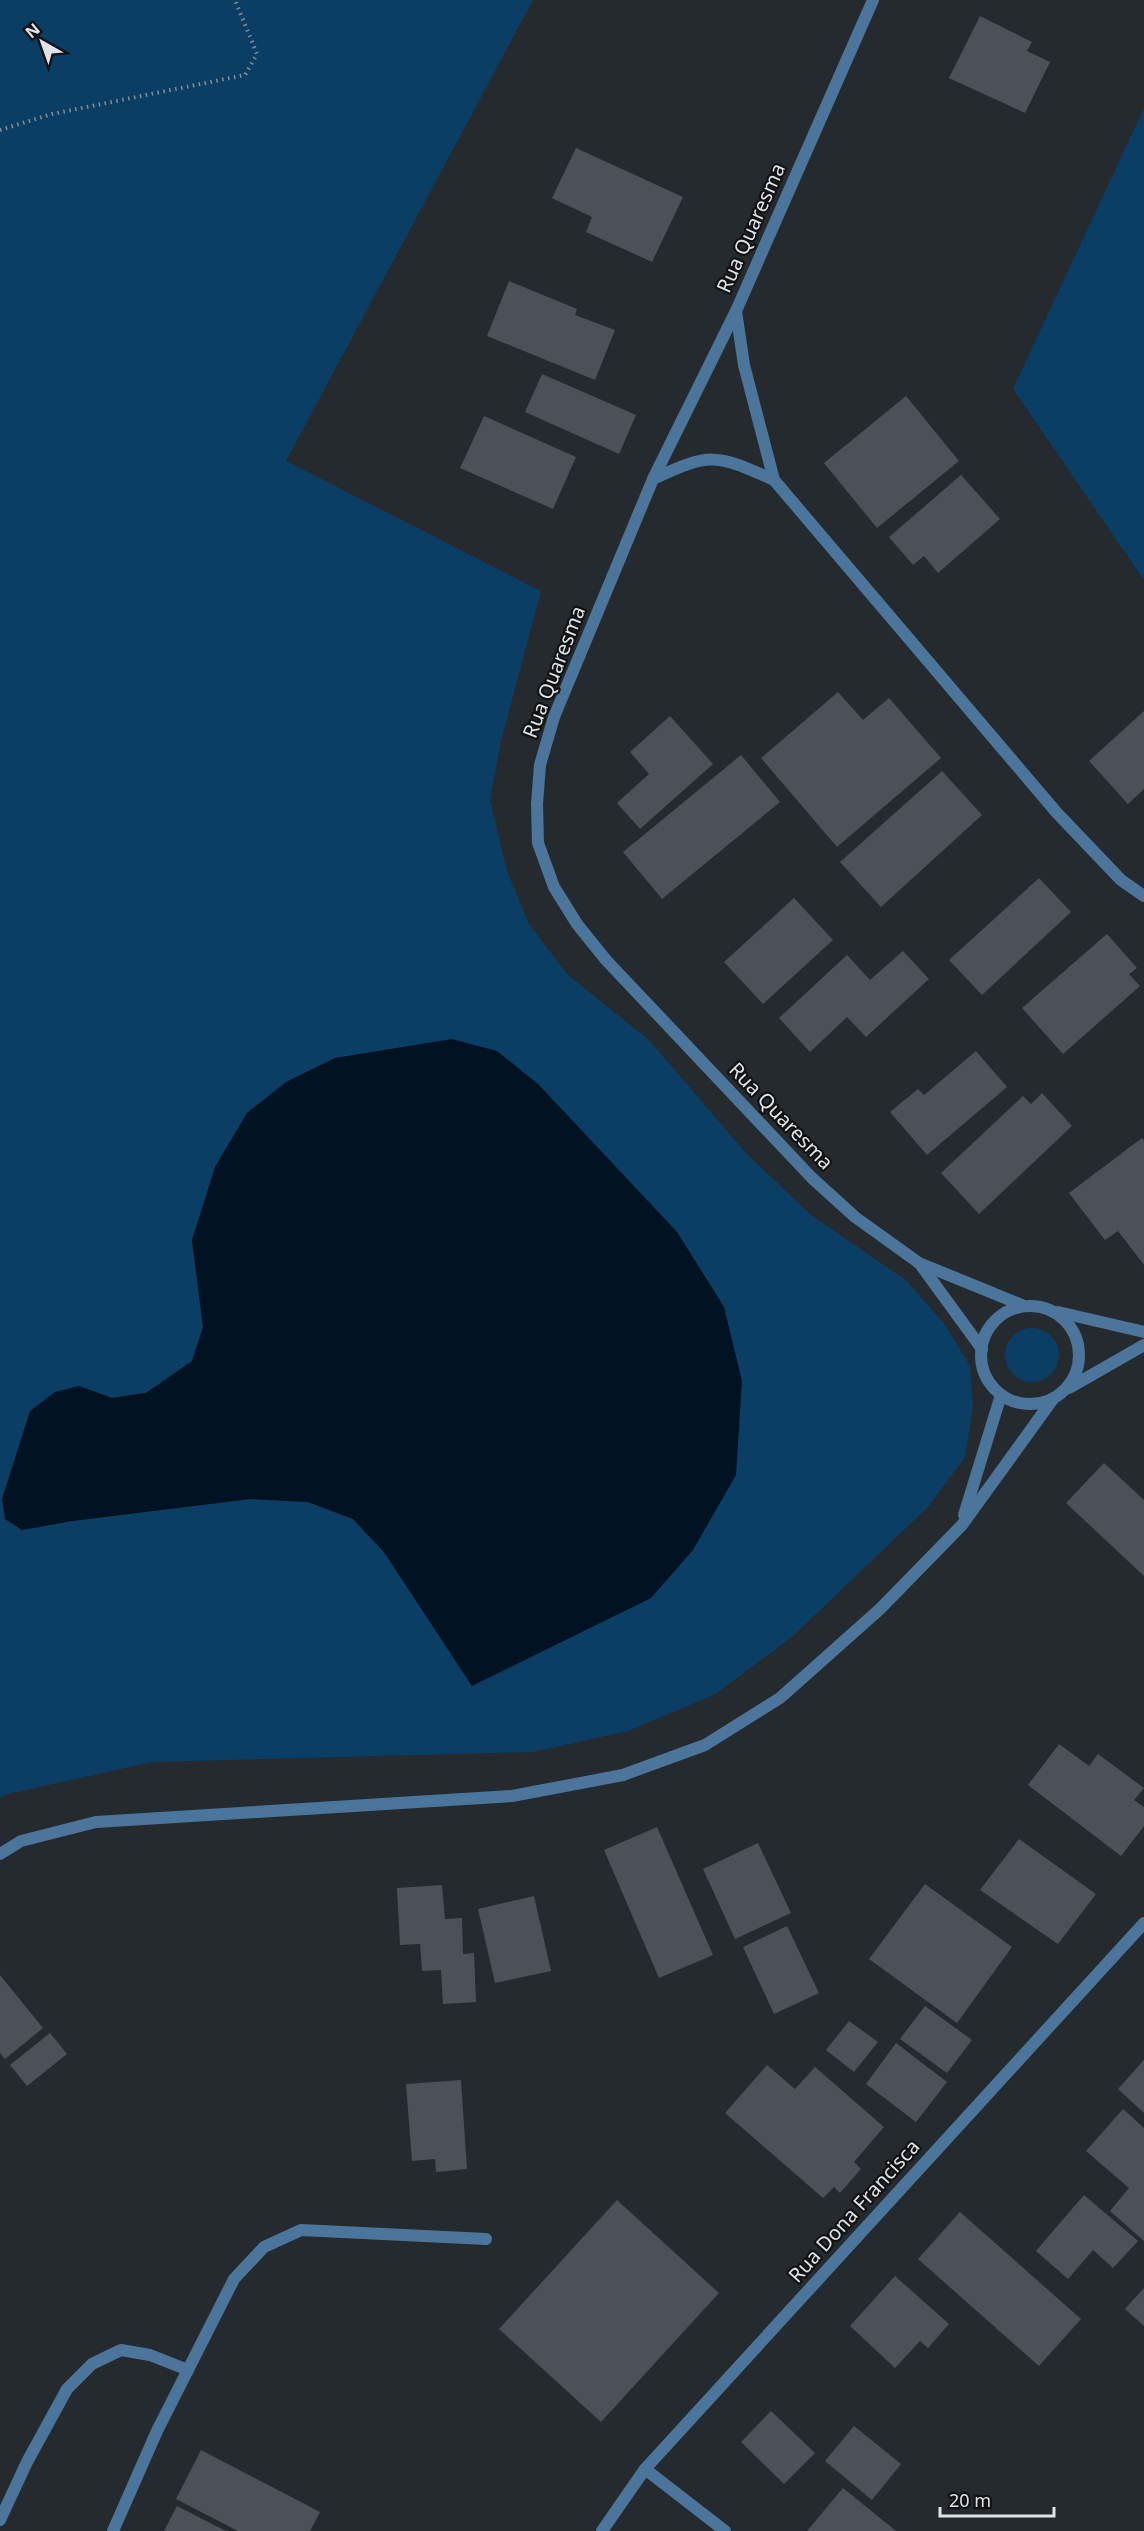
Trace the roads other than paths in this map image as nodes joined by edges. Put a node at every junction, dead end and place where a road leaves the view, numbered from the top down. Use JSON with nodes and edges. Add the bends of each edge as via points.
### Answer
{"nodes":[{"id":1,"x":873,"y":0,"type":"edge"},
{"id":2,"x":736,"y":311,"type":"junction"},
{"id":3,"x":653,"y":479,"type":"junction"},
{"id":4,"x":774,"y":480,"type":"junction"},
{"id":5,"x":1144,"y":896,"type":"edge"},
{"id":6,"x":919,"y":1263,"type":"junction"},
{"id":7,"x":1022,"y":1305,"type":"junction"},
{"id":8,"x":1057,"y":1312,"type":"junction"},
{"id":9,"x":1144,"y":1332,"type":"edge"},
{"id":10,"x":1144,"y":1345,"type":"edge"},
{"id":11,"x":982,"y":1349,"type":"junction"},
{"id":12,"x":1068,"y":1388,"type":"junction"},
{"id":13,"x":1001,"y":1395,"type":"junction"},
{"id":14,"x":1053,"y":1399,"type":"junction"},
{"id":15,"x":962,"y":1525,"type":"junction"},
{"id":16,"x":0,"y":1854,"type":"edge"},
{"id":17,"x":1144,"y":1923,"type":"edge"},
{"id":18,"x":486,"y":2238,"type":"dead end"},
{"id":19,"x":188,"y":2370,"type":"junction"},
{"id":20,"x":645,"y":2469,"type":"junction"},
{"id":21,"x":0,"y":2520,"type":"edge"},
{"id":22,"x":113,"y":2531,"type":"edge"},
{"id":23,"x":602,"y":2531,"type":"edge"},
{"id":24,"x":725,"y":2531,"type":"edge"}],
"edges":[{"from":1,"to":2,"type":"street","name":"Rua Quaresma"},
{"from":2,"to":3,"type":"street","name":"Rua Quaresma"},
{"from":2,"to":4,"type":"street","via":[[744,366]]},
{"from":3,"to":4,"type":"street","via":[[688,463],[711,458],[734,462]]},
{"from":3,"to":6,"type":"street","name":"Rua Quaresma","via":[[554,717],[540,765],[538,843],[554,887],[577,924],[613,968],[812,1178],[855,1218]]},
{"from":4,"to":5,"type":"street","via":[[1057,813],[1121,880]]},
{"from":6,"to":7,"type":"street","name":"Rua Quaresma"},
{"from":6,"to":11,"type":"street","name":"Rua Quaresma"},
{"from":7,"to":8,"type":"street","via":[[1040,1305]]},
{"from":7,"to":11,"type":"street","via":[[1002,1314],[987,1330]]},
{"from":8,"to":9,"type":"street"},
{"from":8,"to":12,"type":"street","via":[[1072,1327],[1080,1347],[1078,1369]]},
{"from":10,"to":12,"type":"street"},
{"from":11,"to":13,"type":"street","via":[[982,1367],[989,1383]]},
{"from":12,"to":14,"type":"street"},
{"from":13,"to":14,"type":"street","via":[[1018,1403],[1036,1404]]},
{"from":13,"to":15,"type":"street"},
{"from":14,"to":15,"type":"street"},
{"from":15,"to":16,"type":"street","via":[[880,1609],[780,1698],[705,1744],[623,1775],[512,1796],[96,1822],[21,1841]]},
{"from":17,"to":20,"type":"street","name":"Rua Dona Francisca"},
{"from":18,"to":19,"type":"street","via":[[301,2230],[264,2247],[234,2279]]},
{"from":19,"to":21,"type":"street","via":[[150,2355],[121,2350],[92,2364],[67,2390]]},
{"from":19,"to":22,"type":"street"},
{"from":20,"to":23,"type":"street","name":"Rua Dona Francisca"},
{"from":20,"to":24,"type":"street"}]}
